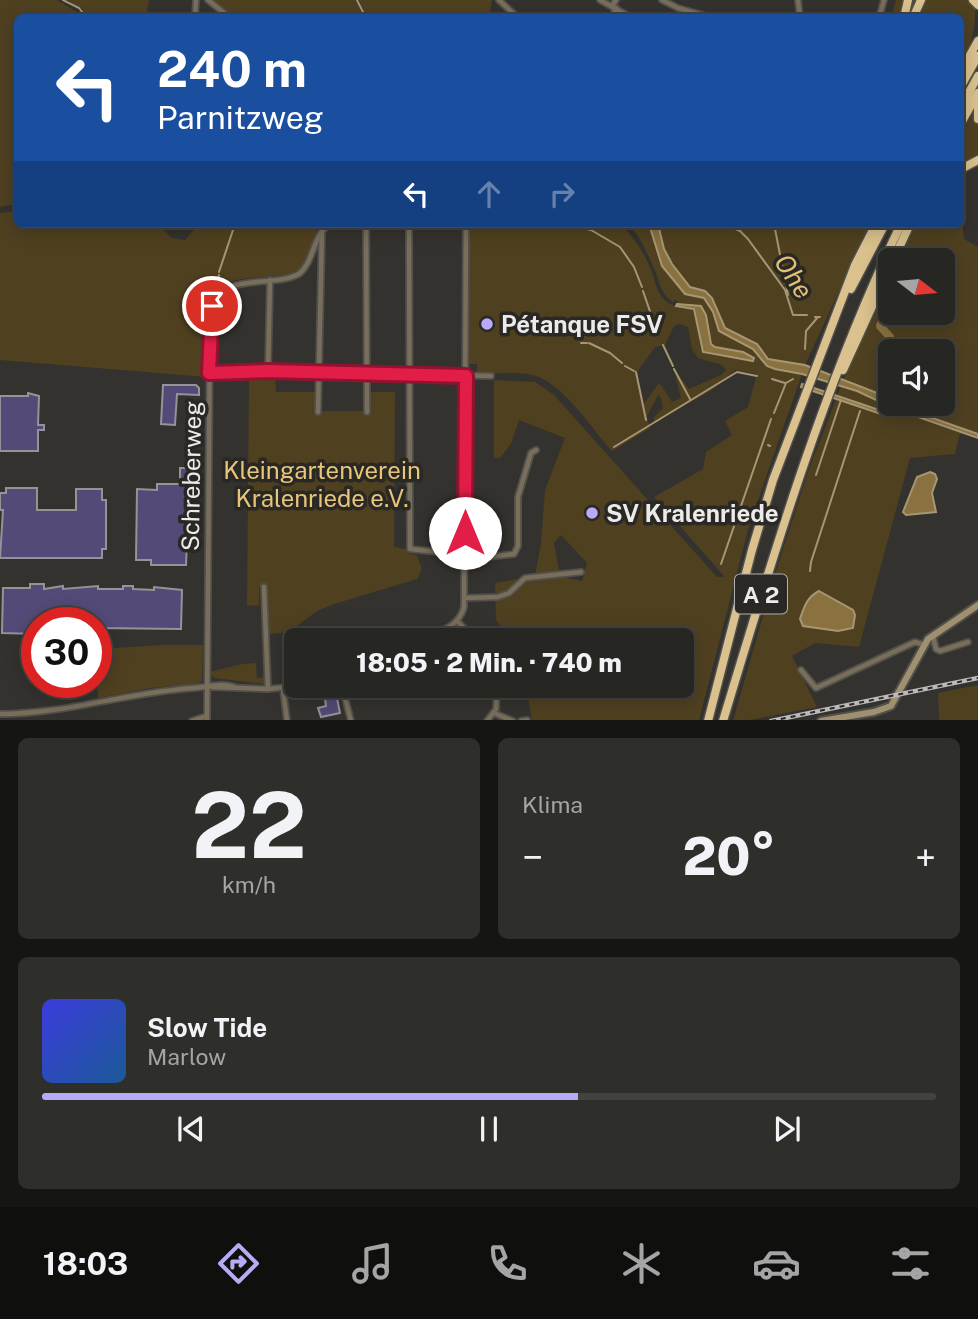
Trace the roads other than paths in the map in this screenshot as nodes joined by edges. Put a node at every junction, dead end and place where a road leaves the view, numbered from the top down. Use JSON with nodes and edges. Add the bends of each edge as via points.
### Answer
{"nodes":[{"id":1,"x":208,"y":0,"type":"edge"},
{"id":2,"x":499,"y":0,"type":"edge"},
{"id":3,"x":600,"y":0,"type":"edge"},
{"id":4,"x":616,"y":0,"type":"edge"},
{"id":5,"x":662,"y":0,"type":"edge"},
{"id":6,"x":614,"y":7,"type":"junction"},
{"id":7,"x":225,"y":14,"type":"edge"},
{"id":8,"x":514,"y":14,"type":"edge"},
{"id":9,"x":612,"y":14,"type":"edge"},
{"id":10,"x":625,"y":14,"type":"edge"},
{"id":11,"x":699,"y":14,"type":"edge"},
{"id":12,"x":978,"y":41,"type":"edge"},
{"id":13,"x":978,"y":56,"type":"edge"},
{"id":14,"x":964,"y":66,"type":"edge"},
{"id":15,"x":978,"y":76,"type":"edge"},
{"id":16,"x":964,"y":81,"type":"edge"},
{"id":17,"x":978,"y":96,"type":"edge"},
{"id":18,"x":964,"y":102,"type":"edge"},
{"id":19,"x":964,"y":119,"type":"edge"},
{"id":20,"x":978,"y":119,"type":"edge"},
{"id":21,"x":325,"y":228,"type":"edge"},
{"id":22,"x":366,"y":228,"type":"edge"},
{"id":23,"x":409,"y":228,"type":"edge"},
{"id":24,"x":466,"y":228,"type":"edge"},
{"id":25,"x":874,"y":228,"type":"edge"},
{"id":26,"x":883,"y":228,"type":"edge"},
{"id":27,"x":899,"y":228,"type":"edge"},
{"id":28,"x":908,"y":228,"type":"edge"},
{"id":29,"x":322,"y":230,"type":"junction"},
{"id":30,"x":899,"y":248,"type":"edge"},
{"id":31,"x":270,"y":280,"type":"junction"},
{"id":32,"x":878,"y":291,"type":"edge"},
{"id":33,"x":825,"y":346,"type":"junction"},
{"id":34,"x":847,"y":353,"type":"junction"},
{"id":35,"x":268,"y":371,"type":"junction"},
{"id":36,"x":319,"y":372,"type":"junction"},
{"id":37,"x":209,"y":373,"type":"junction"},
{"id":38,"x":366,"y":373,"type":"junction"},
{"id":39,"x":409,"y":375,"type":"junction"},
{"id":40,"x":466,"y":376,"type":"junction"},
{"id":41,"x":491,"y":376,"type":"dead end"},
{"id":42,"x":318,"y":412,"type":"dead end"},
{"id":43,"x":367,"y":412,"type":"dead end"},
{"id":44,"x":536,"y":450,"type":"dead end"},
{"id":45,"x":465,"y":555,"type":"junction"},
{"id":46,"x":581,"y":572,"type":"dead end"},
{"id":47,"x":264,"y":587,"type":"dead end"},
{"id":48,"x":464,"y":598,"type":"junction"},
{"id":49,"x":978,"y":604,"type":"edge"},
{"id":50,"x":458,"y":622,"type":"junction"},
{"id":51,"x":448,"y":628,"type":"edge"},
{"id":52,"x":464,"y":628,"type":"edge"},
{"id":53,"x":932,"y":635,"type":"junction"},
{"id":54,"x":968,"y":642,"type":"dead end"},
{"id":55,"x":925,"y":645,"type":"junction"},
{"id":56,"x":802,"y":670,"type":"dead end"},
{"id":57,"x":208,"y":686,"type":"junction"},
{"id":58,"x":268,"y":689,"type":"junction"},
{"id":59,"x":283,"y":689,"type":"joint"},
{"id":60,"x":345,"y":698,"type":"edge"},
{"id":61,"x":497,"y":698,"type":"edge"},
{"id":62,"x":494,"y":713,"type":"junction"},
{"id":63,"x":0,"y":714,"type":"edge"},
{"id":64,"x":724,"y":717,"type":"edge"},
{"id":65,"x":207,"y":718,"type":"edge"},
{"id":66,"x":192,"y":720,"type":"edge"},
{"id":67,"x":287,"y":720,"type":"edge"},
{"id":68,"x":351,"y":720,"type":"edge"},
{"id":69,"x":487,"y":720,"type":"edge"},
{"id":70,"x":513,"y":720,"type":"edge"},
{"id":71,"x":521,"y":720,"type":"edge"},
{"id":72,"x":527,"y":720,"type":"edge"},
{"id":73,"x":708,"y":720,"type":"edge"},
{"id":74,"x":821,"y":720,"type":"edge"}],
"edges":[{"from":1,"to":7,"type":"street"},
{"from":2,"to":8,"type":"street"},
{"from":3,"to":6,"type":"street"},
{"from":4,"to":6,"type":"street"},
{"from":5,"to":11,"type":"street"},
{"from":6,"to":9,"type":"street"},
{"from":6,"to":10,"type":"street"},
{"from":12,"to":14,"type":"highway"},
{"from":13,"to":16,"type":"highway"},
{"from":15,"to":18,"type":"highway"},
{"from":17,"to":19,"type":"highway"},
{"from":17,"to":20,"type":"highway"},
{"from":21,"to":29,"type":"street","name":"Schreberweg"},
{"from":22,"to":38,"type":"street"},
{"from":23,"to":39,"type":"street"},
{"from":24,"to":40,"type":"street"},
{"from":25,"to":33,"type":"highway"},
{"from":26,"to":33,"type":"highway","number":"A 2"},
{"from":27,"to":34,"type":"highway","number":"A 2"},
{"from":28,"to":30,"type":"highway"},
{"from":29,"to":31,"type":"street","name":"Schreberweg","via":[[303,272]]},
{"from":29,"to":36,"type":"street"},
{"from":31,"to":35,"type":"street"},
{"from":31,"to":37,"type":"street","name":"Schreberweg","via":[[234,286],[213,302]]},
{"from":32,"to":34,"type":"highway"},
{"from":33,"to":73,"type":"highway","number":"A 2","via":[[752,550]]},
{"from":34,"to":64,"type":"highway","number":"A 2","via":[[799,475]]},
{"from":35,"to":36,"type":"street"},
{"from":35,"to":37,"type":"street"},
{"from":36,"to":38,"type":"street"},
{"from":36,"to":42,"type":"street"},
{"from":37,"to":57,"type":"street","name":"Schreberweg"},
{"from":38,"to":39,"type":"street"},
{"from":38,"to":43,"type":"street"},
{"from":39,"to":40,"type":"street"},
{"from":39,"to":45,"type":"street","via":[[409,548]]},
{"from":40,"to":41,"type":"street"},
{"from":40,"to":45,"type":"street"},
{"from":44,"to":45,"type":"street","via":[[520,488],[516,553],[506,557]]},
{"from":45,"to":48,"type":"street"},
{"from":46,"to":48,"type":"street","via":[[525,578],[503,596]]},
{"from":47,"to":58,"type":"street"},
{"from":48,"to":50,"type":"street"},
{"from":49,"to":53,"type":"main road"},
{"from":50,"to":51,"type":"street"},
{"from":50,"to":52,"type":"street"},
{"from":53,"to":54,"type":"street","via":[[937,650]]},
{"from":53,"to":55,"type":"main road"},
{"from":55,"to":56,"type":"street","via":[[915,642],[816,688]]},
{"from":55,"to":74,"type":"main road","via":[[891,706]]},
{"from":57,"to":58,"type":"street"},
{"from":57,"to":63,"type":"street","via":[[44,712]]},
{"from":57,"to":65,"type":"street","name":"Schreberweg"},
{"from":58,"to":59,"type":"street"},
{"from":59,"to":67,"type":"street"},
{"from":60,"to":68,"type":"street"},
{"from":61,"to":62,"type":"street"},
{"from":62,"to":69,"type":"street"},
{"from":62,"to":70,"type":"street"},
{"from":65,"to":66,"type":"street"},
{"from":71,"to":72,"type":"street"}]}
